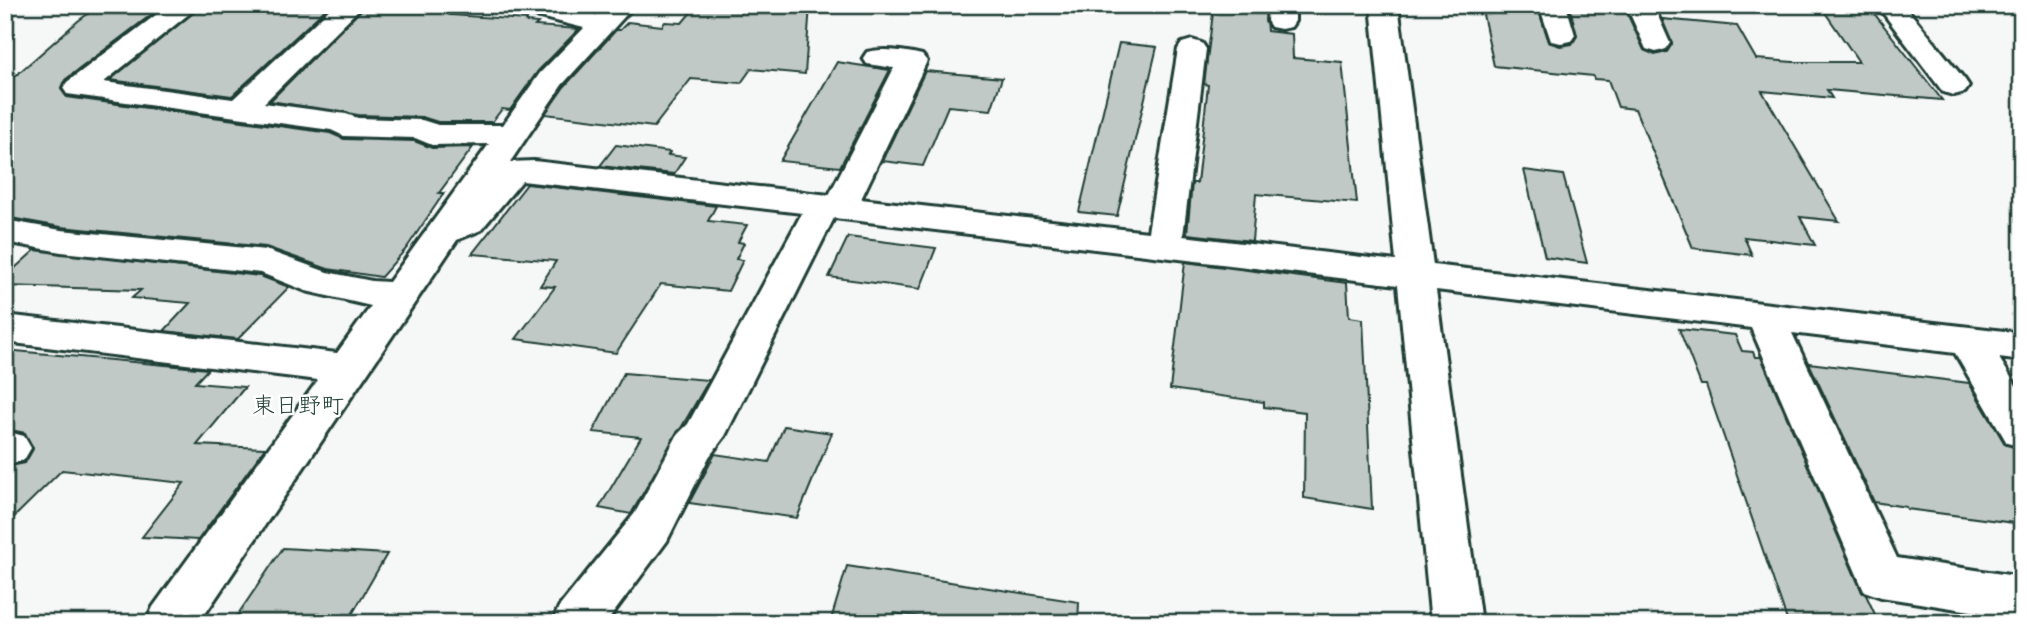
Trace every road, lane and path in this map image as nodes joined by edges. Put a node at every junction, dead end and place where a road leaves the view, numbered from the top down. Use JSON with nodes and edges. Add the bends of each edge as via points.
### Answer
{"nodes":[{"id":1,"x":187,"y":5,"type":"edge"},
{"id":2,"x":350,"y":5,"type":"edge"},
{"id":3,"x":526,"y":5,"type":"edge"},
{"id":4,"x":1384,"y":5,"type":"edge"},
{"id":5,"x":1552,"y":5,"type":"edge"},
{"id":6,"x":1639,"y":5,"type":"edge"},
{"id":7,"x":1890,"y":5,"type":"edge"},
{"id":8,"x":612,"y":14,"type":"edge"},
{"id":9,"x":1561,"y":35,"type":"dead end"},
{"id":10,"x":1656,"y":43,"type":"dead end"},
{"id":11,"x":1192,"y":49,"type":"dead end"},
{"id":12,"x":877,"y":58,"type":"dead end"},
{"id":13,"x":1954,"y":86,"type":"dead end"},
{"id":14,"x":239,"y":110,"type":"junction"},
{"id":15,"x":512,"y":134,"type":"junction"},
{"id":16,"x":831,"y":207,"type":"junction"},
{"id":17,"x":5,"y":231,"type":"edge"},
{"id":18,"x":445,"y":232,"type":"junction"},
{"id":19,"x":1164,"y":246,"type":"junction"},
{"id":20,"x":1413,"y":276,"type":"junction"},
{"id":21,"x":402,"y":295,"type":"junction"},
{"id":22,"x":1765,"y":316,"type":"junction"},
{"id":23,"x":5,"y":328,"type":"edge"},
{"id":24,"x":1967,"y":340,"type":"junction"},
{"id":25,"x":2022,"y":347,"type":"edge"},
{"id":26,"x":348,"y":369,"type":"junction"},
{"id":27,"x":2022,"y":431,"type":"edge"},
{"id":28,"x":2022,"y":597,"type":"edge"},
{"id":29,"x":172,"y":623,"type":"edge"},
{"id":30,"x":577,"y":623,"type":"edge"},
{"id":31,"x":1456,"y":623,"type":"edge"}],
"edges":[{"from":1,"to":14,"type":"street","via":[[78,88]]},
{"from":2,"to":14,"type":"street"},
{"from":3,"to":8,"type":"street"},
{"from":4,"to":20,"type":"street"},
{"from":5,"to":9,"type":"street"},
{"from":6,"to":10,"type":"street"},
{"from":7,"to":13,"type":"street"},
{"from":8,"to":15,"type":"street","via":[[551,79]]},
{"from":11,"to":19,"type":"street"},
{"from":12,"to":16,"type":"street","via":[[912,61]]},
{"from":14,"to":15,"type":"street","via":[[346,123],[344,127],[422,129],[432,135]]},
{"from":15,"to":18,"type":"street"},
{"from":16,"to":18,"type":"street","via":[[513,171],[469,222]]},
{"from":16,"to":19,"type":"street"},
{"from":16,"to":30,"type":"street","via":[[651,527]]},
{"from":17,"to":21,"type":"street","via":[[266,262],[319,282],[372,294]]},
{"from":18,"to":21,"type":"street"},
{"from":19,"to":20,"type":"street"},
{"from":20,"to":22,"type":"street"},
{"from":20,"to":31,"type":"street"},
{"from":21,"to":26,"type":"street"},
{"from":22,"to":24,"type":"street"},
{"from":22,"to":28,"type":"street","via":[[1881,576]]},
{"from":23,"to":26,"type":"street"},
{"from":24,"to":25,"type":"street"},
{"from":24,"to":27,"type":"street"},
{"from":26,"to":29,"type":"street"}]}
